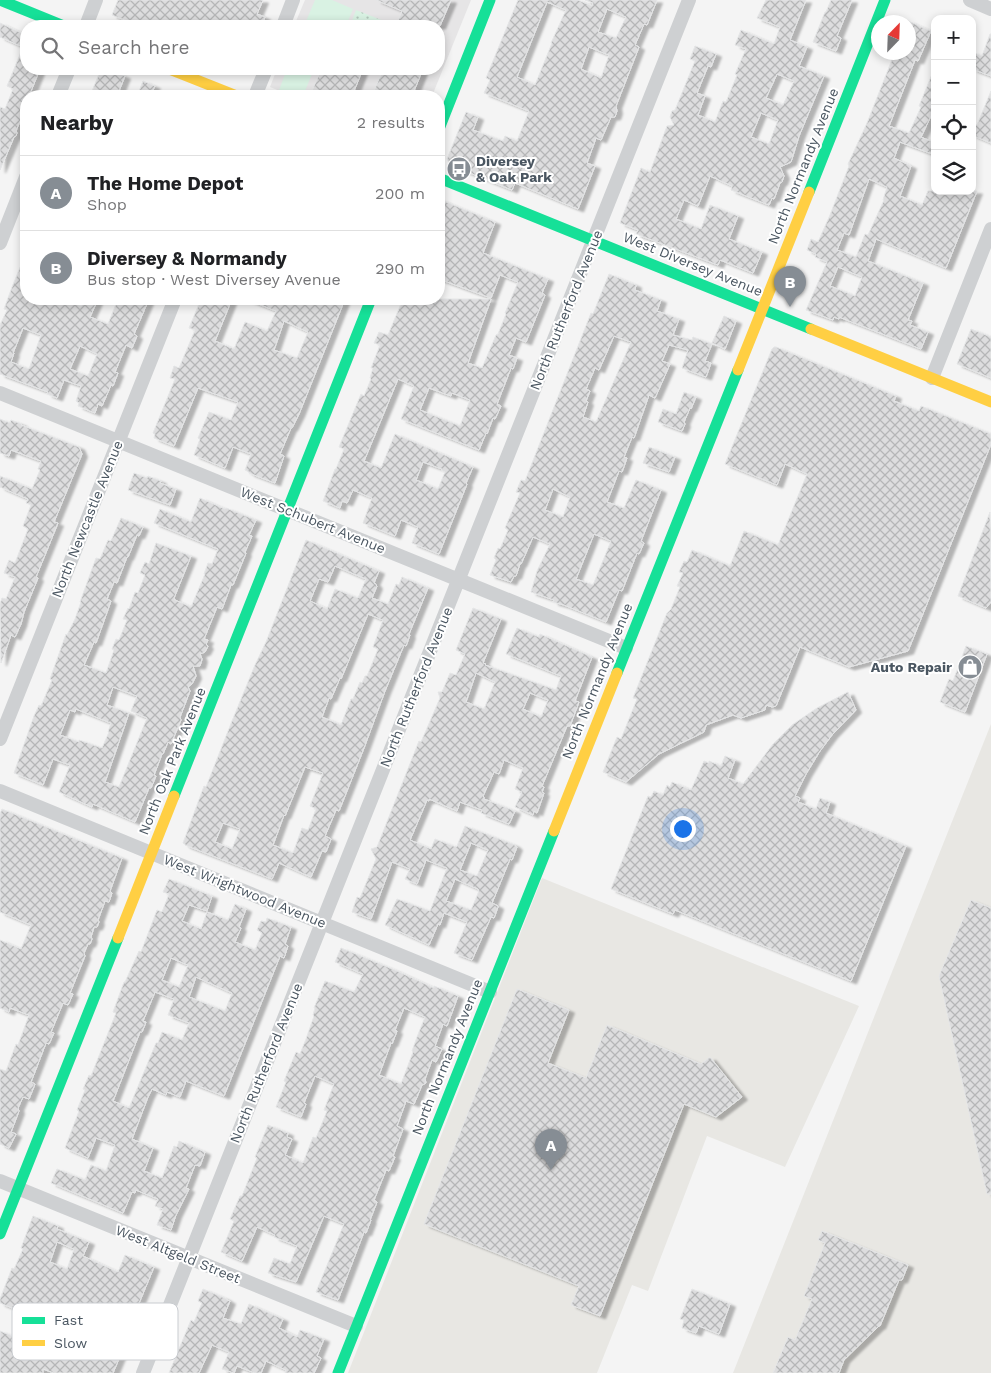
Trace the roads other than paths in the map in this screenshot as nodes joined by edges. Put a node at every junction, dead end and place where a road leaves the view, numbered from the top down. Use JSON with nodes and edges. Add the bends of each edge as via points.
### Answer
{"nodes":[{"id":1,"x":0,"y":0,"type":"edge"},
{"id":2,"x":96,"y":0,"type":"edge"},
{"id":3,"x":293,"y":0,"type":"edge"},
{"id":4,"x":490,"y":0,"type":"edge"},
{"id":5,"x":689,"y":0,"type":"edge"},
{"id":6,"x":885,"y":0,"type":"edge"},
{"id":7,"x":970,"y":0,"type":"edge"},
{"id":8,"x":991,"y":9,"type":"edge"},
{"id":9,"x":49,"y":20,"type":"edge"},
{"id":10,"x":88,"y":20,"type":"edge"},
{"id":11,"x":285,"y":20,"type":"edge"},
{"id":12,"x":67,"y":75,"type":"edge"},
{"id":13,"x":184,"y":75,"type":"edge"},
{"id":14,"x":264,"y":75,"type":"edge"},
{"id":15,"x":60,"y":90,"type":"edge"},
{"id":16,"x":222,"y":90,"type":"edge"},
{"id":17,"x":257,"y":90,"type":"edge"},
{"id":18,"x":445,"y":114,"type":"edge"},
{"id":19,"x":445,"y":180,"type":"edge"},
{"id":20,"x":20,"y":192,"type":"edge"},
{"id":21,"x":991,"y":229,"type":"edge"},
{"id":22,"x":594,"y":240,"type":"junction"},
{"id":23,"x":0,"y":243,"type":"edge"},
{"id":24,"x":173,"y":305,"type":"edge"},
{"id":25,"x":369,"y":305,"type":"edge"},
{"id":26,"x":763,"y":309,"type":"junction"},
{"id":27,"x":932,"y":378,"type":"junction"},
{"id":28,"x":0,"y":393,"type":"edge"},
{"id":29,"x":991,"y":402,"type":"edge"},
{"id":30,"x":118,"y":441,"type":"junction"},
{"id":31,"x":287,"y":510,"type":"junction"},
{"id":32,"x":458,"y":580,"type":"junction"},
{"id":33,"x":626,"y":648,"type":"junction"},
{"id":34,"x":0,"y":739,"type":"edge"},
{"id":35,"x":0,"y":791,"type":"edge"},
{"id":36,"x":151,"y":853,"type":"junction"},
{"id":37,"x":322,"y":923,"type":"junction"},
{"id":38,"x":490,"y":992,"type":"junction"},
{"id":39,"x":0,"y":1181,"type":"edge"},
{"id":40,"x":18,"y":1188,"type":"junction"},
{"id":41,"x":0,"y":1234,"type":"edge"},
{"id":42,"x":188,"y":1258,"type":"junction"},
{"id":43,"x":170,"y":1303,"type":"edge"},
{"id":44,"x":356,"y":1326,"type":"junction"},
{"id":45,"x":148,"y":1360,"type":"edge"},
{"id":46,"x":143,"y":1373,"type":"edge"},
{"id":47,"x":338,"y":1373,"type":"edge"}],
"edges":[{"from":1,"to":9,"type":"street"},
{"from":2,"to":10,"type":"street"},
{"from":3,"to":11,"type":"street"},
{"from":4,"to":18,"type":"street"},
{"from":5,"to":22,"type":"street","name":"North Rutherford Avenue"},
{"from":6,"to":26,"type":"street","name":"North Normandy Avenue"},
{"from":7,"to":8,"type":"street"},
{"from":12,"to":15,"type":"street"},
{"from":13,"to":16,"type":"street"},
{"from":14,"to":17,"type":"street"},
{"from":19,"to":22,"type":"street","name":"West Diversey Avenue"},
{"from":20,"to":23,"type":"street"},
{"from":21,"to":27,"type":"street"},
{"from":22,"to":26,"type":"street","name":"West Diversey Avenue"},
{"from":22,"to":32,"type":"street","name":"North Rutherford Avenue"},
{"from":24,"to":30,"type":"street","name":"North Newcastle Avenue"},
{"from":25,"to":31,"type":"street","name":"North Oak Park Avenue"},
{"from":26,"to":27,"type":"street","name":"West Diversey Avenue"},
{"from":26,"to":33,"type":"street","name":"North Normandy Avenue"},
{"from":27,"to":29,"type":"street","name":"West Diversey Avenue"},
{"from":28,"to":30,"type":"street","name":"West Schubert Avenue"},
{"from":30,"to":31,"type":"street","name":"West Schubert Avenue"},
{"from":30,"to":34,"type":"street","name":"North Newcastle Avenue"},
{"from":31,"to":32,"type":"street","name":"West Schubert Avenue"},
{"from":31,"to":36,"type":"street","name":"North Oak Park Avenue"},
{"from":32,"to":33,"type":"street","name":"West Schubert Avenue"},
{"from":32,"to":37,"type":"street","name":"North Rutherford Avenue"},
{"from":33,"to":38,"type":"street","name":"North Normandy Avenue"},
{"from":35,"to":36,"type":"street","name":"West Wrightwood Avenue"},
{"from":36,"to":37,"type":"street","name":"West Wrightwood Avenue"},
{"from":36,"to":40,"type":"street","name":"North Oak Park Avenue"},
{"from":37,"to":38,"type":"street","name":"West Wrightwood Avenue"},
{"from":37,"to":42,"type":"street","name":"North Rutherford Avenue"},
{"from":38,"to":44,"type":"street","name":"North Normandy Avenue"},
{"from":39,"to":40,"type":"street","name":"West Altgeld Street"},
{"from":40,"to":41,"type":"street","name":"North Oak Park Avenue"},
{"from":40,"to":42,"type":"street","name":"West Altgeld Street"},
{"from":42,"to":43,"type":"street","name":"North Rutherford Avenue"},
{"from":42,"to":44,"type":"street","name":"West Altgeld Street"},
{"from":44,"to":47,"type":"street","name":"North Normandy Avenue"},
{"from":45,"to":46,"type":"street","name":"North Rutherford Avenue"}]}
